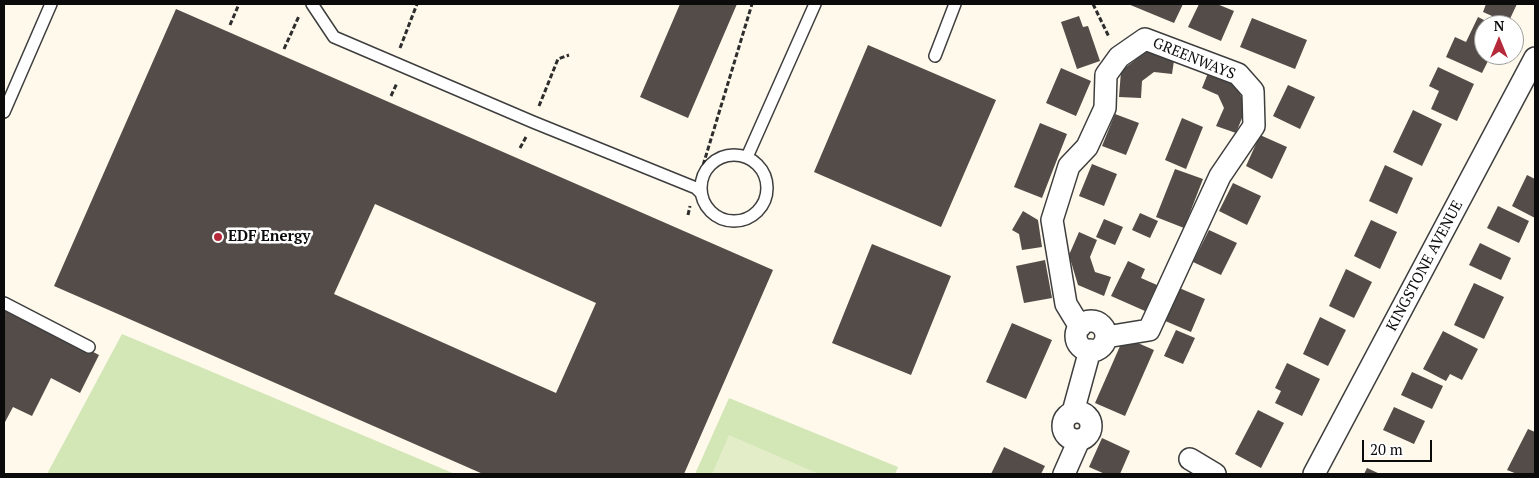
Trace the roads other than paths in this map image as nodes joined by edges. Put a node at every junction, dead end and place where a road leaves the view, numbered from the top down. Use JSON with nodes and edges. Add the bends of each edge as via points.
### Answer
{"nodes":[{"id":1,"x":51,"y":4,"type":"edge"},
{"id":2,"x":312,"y":4,"type":"edge"},
{"id":3,"x":815,"y":4,"type":"edge"},
{"id":4,"x":955,"y":4,"type":"edge"},
{"id":5,"x":934,"y":56,"type":"dead end"},
{"id":6,"x":1535,"y":58,"type":"edge"},
{"id":7,"x":4,"y":112,"type":"edge"},
{"id":8,"x":747,"y":157,"type":"junction"},
{"id":9,"x":699,"y":190,"type":"junction"},
{"id":10,"x":4,"y":303,"type":"edge"},
{"id":11,"x":1098,"y":344,"type":"junction"},
{"id":12,"x":89,"y":347,"type":"dead end"},
{"id":13,"x":1190,"y":459,"type":"dead end"},
{"id":14,"x":1064,"y":474,"type":"edge"},
{"id":15,"x":1215,"y":474,"type":"edge"},
{"id":16,"x":1314,"y":474,"type":"edge"}],
"edges":[{"from":1,"to":7,"type":"lane"},
{"from":2,"to":9,"type":"lane","via":[[334,37]]},
{"from":3,"to":8,"type":"lane"},
{"from":4,"to":5,"type":"lane"},
{"from":6,"to":16,"type":"street","name":"KINGSTONE AVENUE"},
{"from":8,"to":9,"type":"lane","via":[[732,155],[714,161],[706,170]]},
{"from":8,"to":9,"type":"lane","via":[[757,164],[765,177],[767,189],[763,203],[749,217],[738,221],[724,220],[705,204]]},
{"from":10,"to":12,"type":"lane"},
{"from":11,"to":11,"type":"street","name":"GREENWAYS","via":[[1149,330],[1220,176],[1254,126],[1253,91],[1238,74],[1145,39],[1119,57],[1106,75],[1105,108],[1087,147],[1069,166],[1052,220],[1066,304],[1080,326],[1090,321],[1102,325],[1105,329]]},
{"from":11,"to":14,"type":"street","via":[[1073,412],[1089,417],[1092,429],[1089,435],[1079,440]]},
{"from":13,"to":15,"type":"street"}]}
